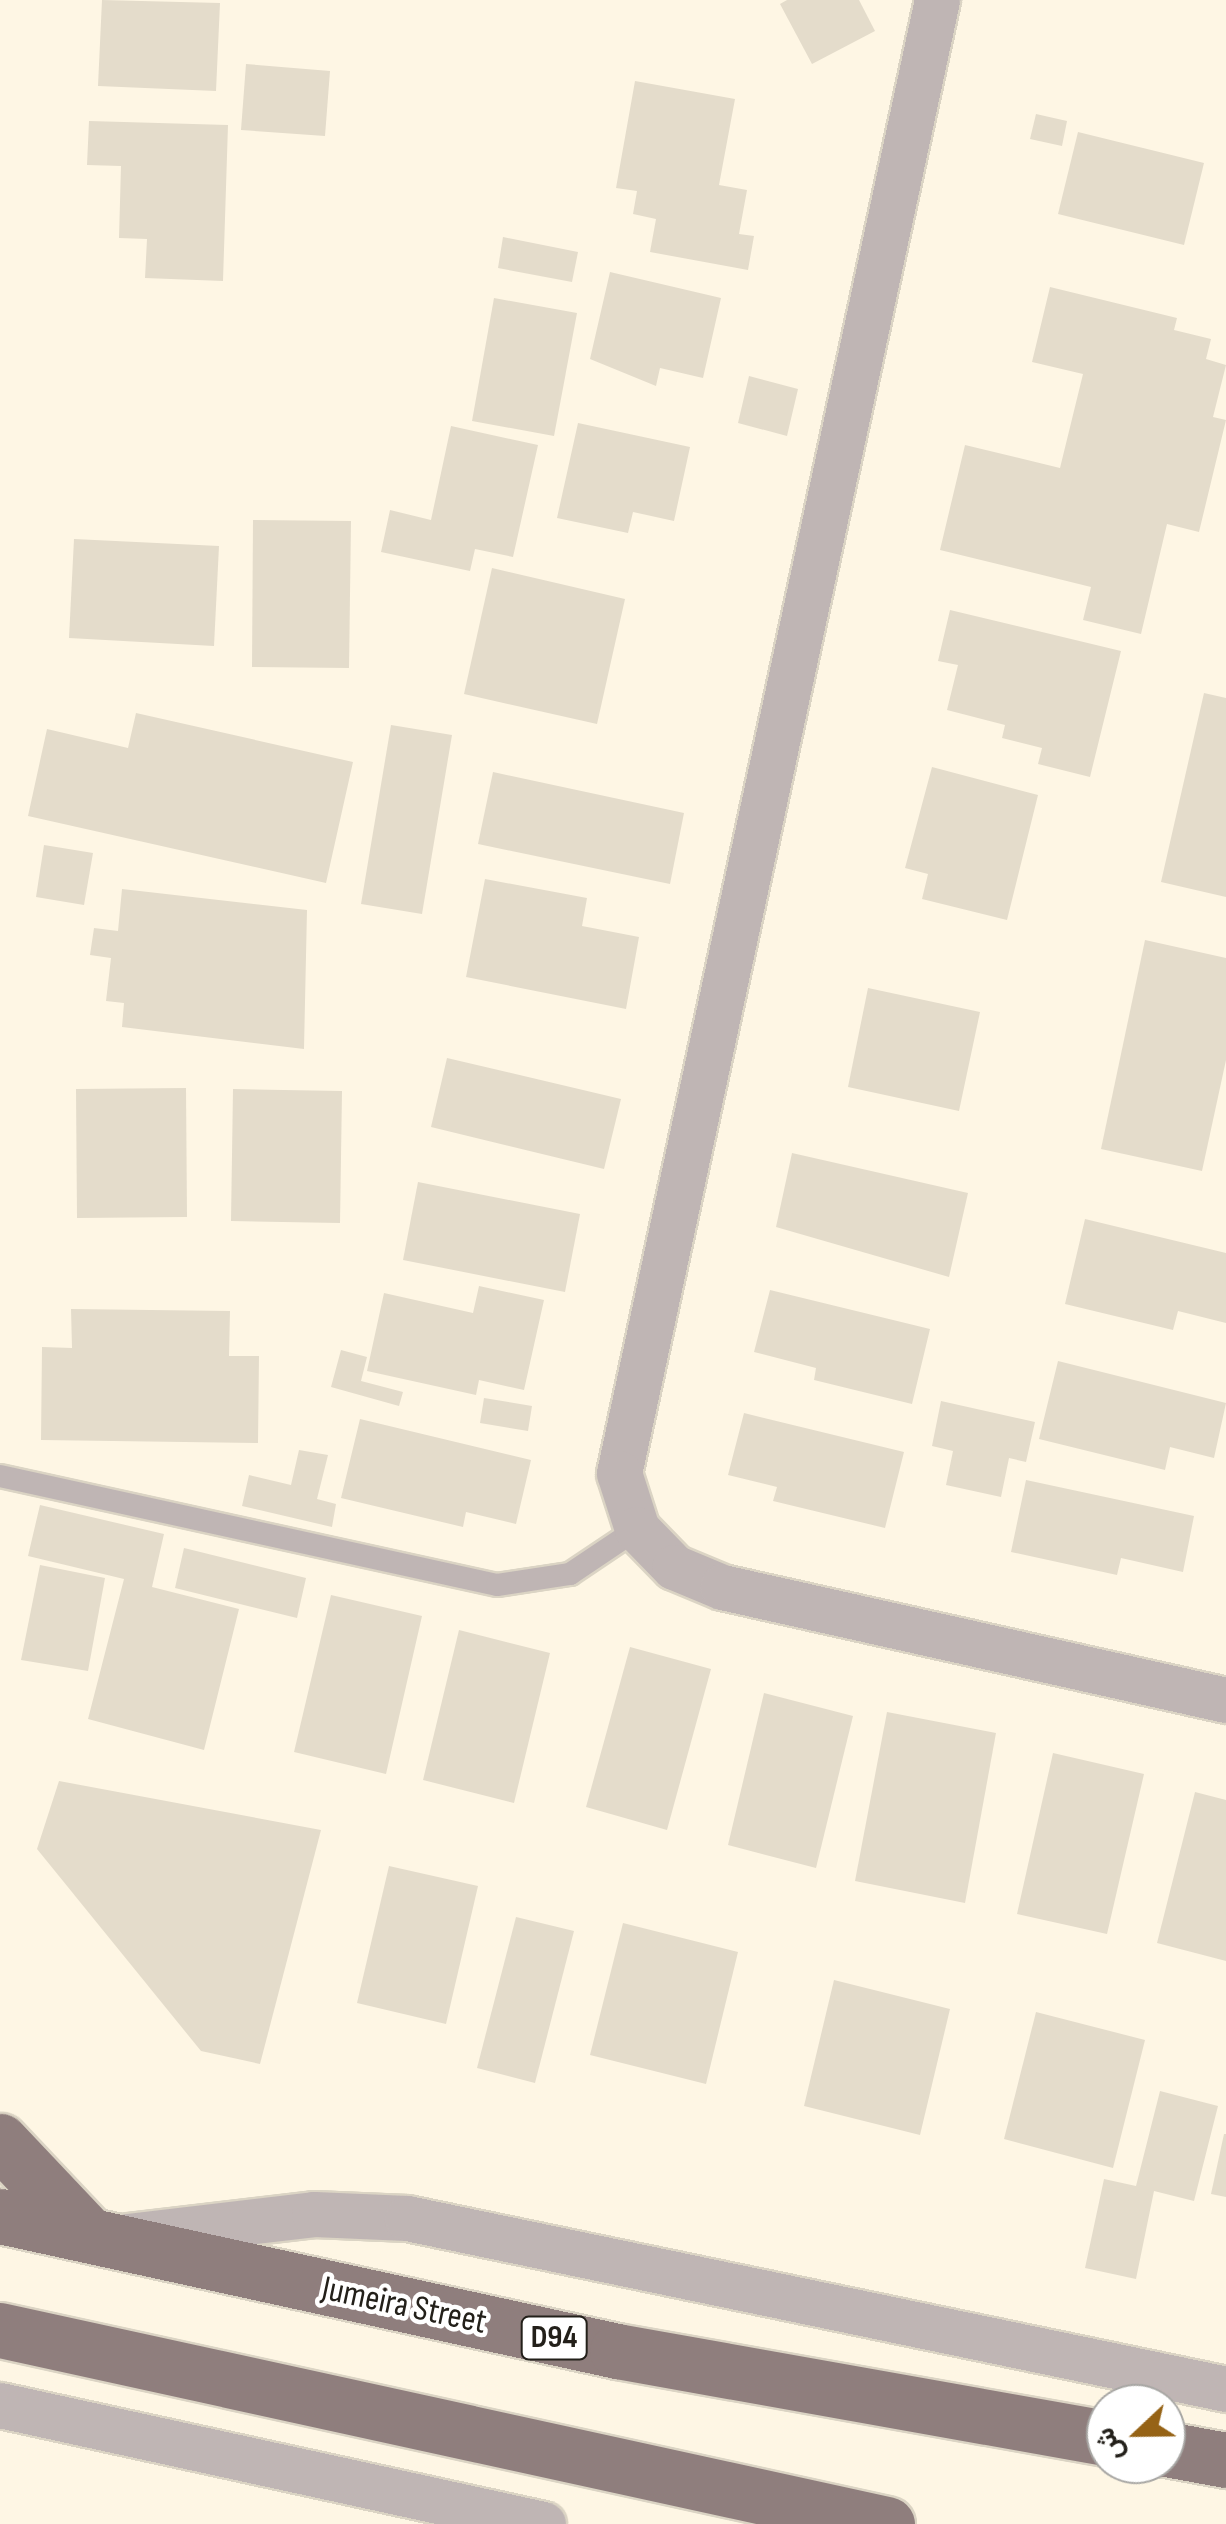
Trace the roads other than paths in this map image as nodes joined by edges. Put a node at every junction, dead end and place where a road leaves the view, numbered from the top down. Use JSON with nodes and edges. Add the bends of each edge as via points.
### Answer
{"nodes":[{"id":1,"x":937,"y":0,"type":"edge"},
{"id":2,"x":0,"y":1476,"type":"edge"},
{"id":3,"x":637,"y":1529,"type":"junction"},
{"id":4,"x":1226,"y":1700,"type":"edge"},
{"id":5,"x":0,"y":2141,"type":"edge"},
{"id":6,"x":0,"y":2216,"type":"edge"},
{"id":7,"x":95,"y":2240,"type":"junction"},
{"id":8,"x":0,"y":2330,"type":"edge"},
{"id":9,"x":1226,"y":2388,"type":"edge"},
{"id":10,"x":0,"y":2405,"type":"edge"},
{"id":11,"x":1086,"y":2434,"type":"edge"},
{"id":12,"x":1186,"y":2453,"type":"edge"},
{"id":13,"x":1226,"y":2460,"type":"edge"},
{"id":14,"x":543,"y":2524,"type":"edge"},
{"id":15,"x":887,"y":2524,"type":"edge"}],
"edges":[{"from":1,"to":3,"type":"street","via":[[626,1414],[619,1473]]},
{"from":2,"to":3,"type":"lane","via":[[497,1586],[550,1582],[598,1563]]},
{"from":3,"to":4,"type":"street","via":[[674,1566],[722,1587]]},
{"from":5,"to":7,"type":"main road"},
{"from":6,"to":7,"type":"main road","name":"Jumeira Street","number":"D94"},
{"from":7,"to":9,"type":"street","via":[[314,2214],[407,2218]]},
{"from":7,"to":11,"type":"main road","name":"Jumeira Street","number":"D94","via":[[617,2351]]},
{"from":8,"to":15,"type":"main road"},
{"from":10,"to":14,"type":"street"},
{"from":12,"to":13,"type":"main road"}]}
